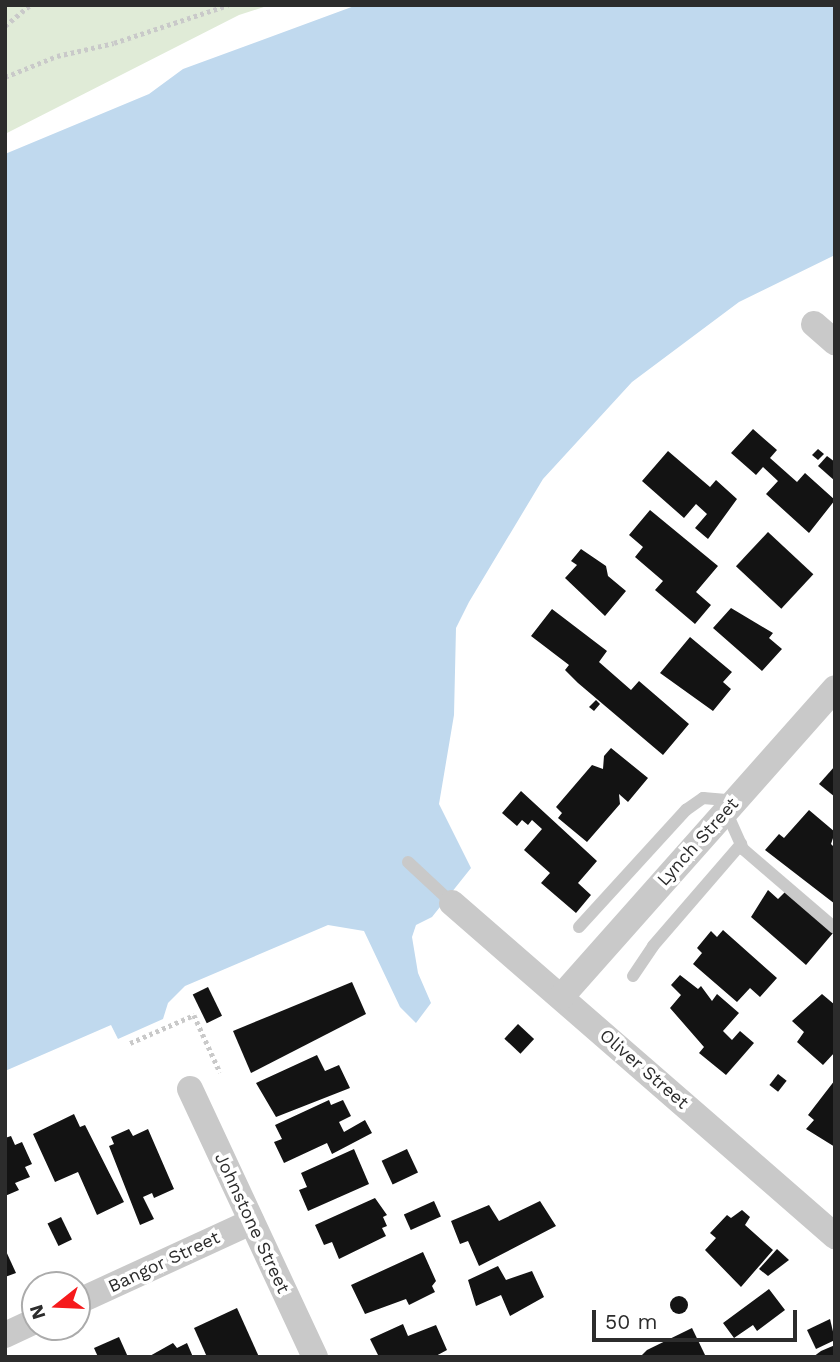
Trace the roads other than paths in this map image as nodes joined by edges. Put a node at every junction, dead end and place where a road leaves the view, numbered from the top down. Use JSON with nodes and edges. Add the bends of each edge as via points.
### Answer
{"nodes":[{"id":1,"x":814,"y":324,"type":"dead end"},
{"id":2,"x":835,"y":342,"type":"edge"},
{"id":3,"x":835,"y":688,"type":"edge"},
{"id":4,"x":730,"y":806,"type":"junction"},
{"id":5,"x":741,"y":844,"type":"junction"},
{"id":6,"x":408,"y":862,"type":"dead end"},
{"id":7,"x":452,"y":904,"type":"joint"},
{"id":8,"x":579,"y":927,"type":"dead end"},
{"id":9,"x":835,"y":928,"type":"edge"},
{"id":10,"x":633,"y":976,"type":"dead end"},
{"id":11,"x":561,"y":997,"type":"junction"},
{"id":12,"x":190,"y":1089,"type":"dead end"},
{"id":13,"x":251,"y":1222,"type":"junction"},
{"id":14,"x":835,"y":1236,"type":"edge"},
{"id":15,"x":91,"y":1296,"type":"edge"},
{"id":16,"x":21,"y":1328,"type":"edge"},
{"id":17,"x":5,"y":1335,"type":"edge"},
{"id":18,"x":315,"y":1357,"type":"edge"}],
"edges":[{"from":1,"to":2,"type":"street"},
{"from":3,"to":4,"type":"street","name":"Lynch Street"},
{"from":4,"to":5,"type":"lane"},
{"from":4,"to":8,"type":"lane","via":[[703,798],[686,810]]},
{"from":4,"to":11,"type":"street","name":"Lynch Street"},
{"from":5,"to":9,"type":"lane"},
{"from":5,"to":10,"type":"lane","via":[[653,946]]},
{"from":6,"to":7,"type":"lane"},
{"from":7,"to":11,"type":"street","name":"Oliver Street"},
{"from":11,"to":14,"type":"street","name":"Oliver Street"},
{"from":12,"to":13,"type":"street","name":"Johnstone Street"},
{"from":13,"to":15,"type":"street","name":"Bangor Street"},
{"from":13,"to":18,"type":"street","name":"Johnstone Street"},
{"from":16,"to":17,"type":"street"}]}
